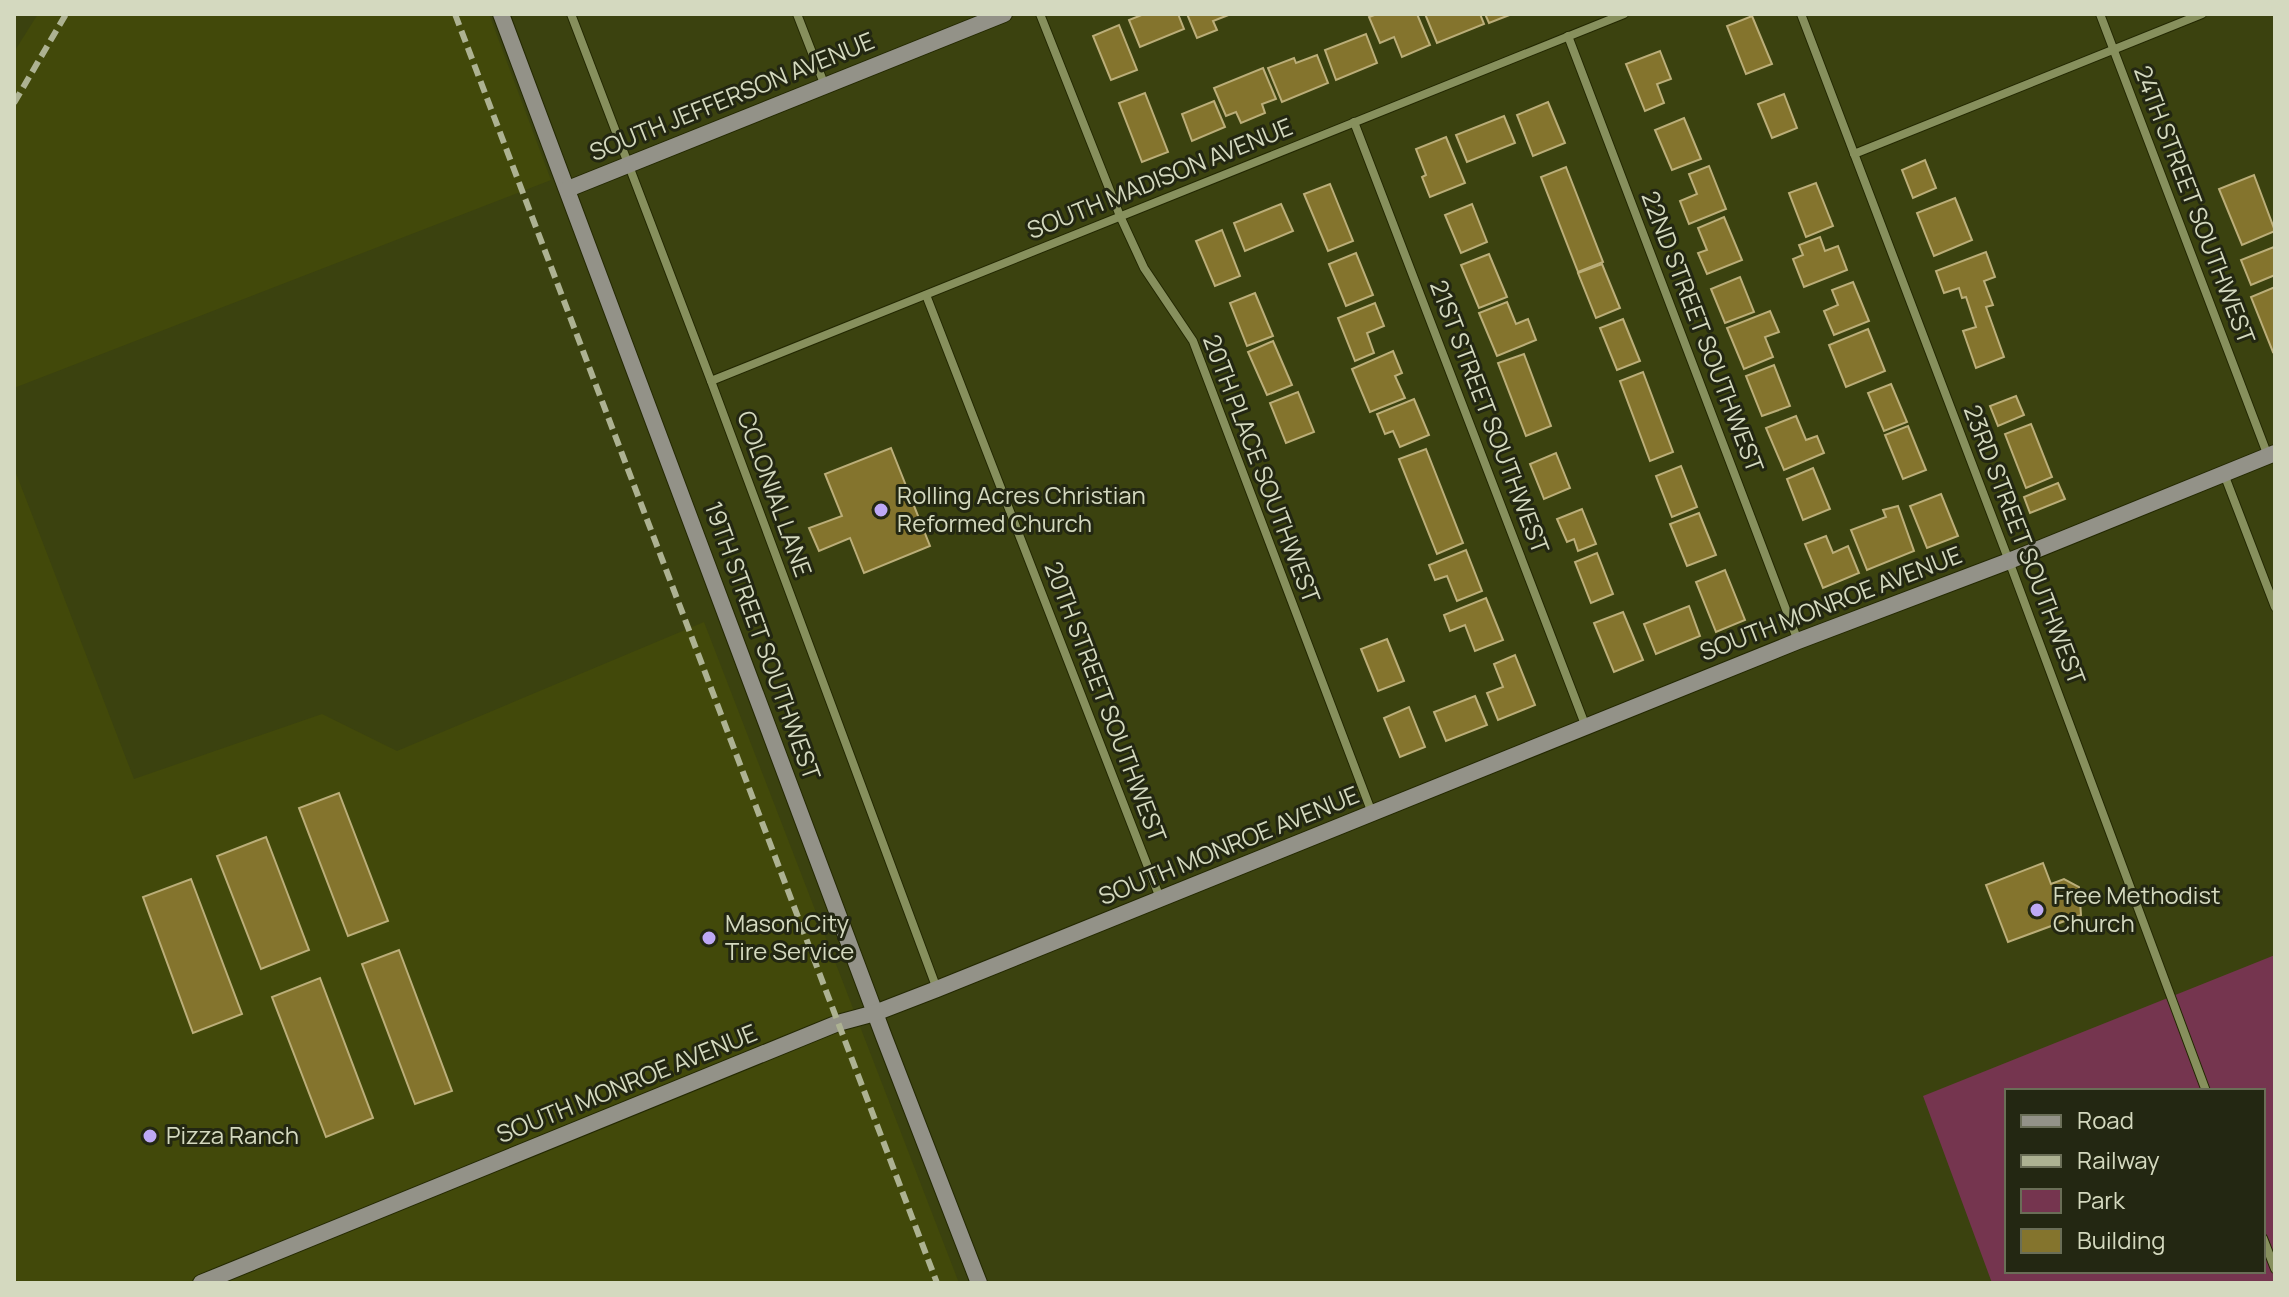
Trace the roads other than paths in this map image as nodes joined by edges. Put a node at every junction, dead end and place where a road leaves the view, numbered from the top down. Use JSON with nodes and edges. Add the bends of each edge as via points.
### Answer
{"nodes":[{"id":1,"x":501,"y":14,"type":"edge"},
{"id":2,"x":571,"y":14,"type":"edge"},
{"id":3,"x":797,"y":14,"type":"edge"},
{"id":4,"x":1004,"y":14,"type":"edge"},
{"id":5,"x":1040,"y":14,"type":"edge"},
{"id":6,"x":1624,"y":14,"type":"edge"},
{"id":7,"x":1801,"y":14,"type":"edge"},
{"id":8,"x":2100,"y":14,"type":"edge"},
{"id":9,"x":2202,"y":14,"type":"edge"},
{"id":10,"x":1568,"y":36,"type":"junction"},
{"id":11,"x":2114,"y":49,"type":"junction"},
{"id":12,"x":825,"y":86,"type":"junction"},
{"id":13,"x":1354,"y":122,"type":"junction"},
{"id":14,"x":1854,"y":154,"type":"junction"},
{"id":15,"x":628,"y":165,"type":"junction"},
{"id":16,"x":568,"y":189,"type":"junction"},
{"id":17,"x":1120,"y":216,"type":"junction"},
{"id":18,"x":926,"y":295,"type":"junction"},
{"id":19,"x":711,"y":381,"type":"junction"},
{"id":20,"x":2272,"y":454,"type":"edge"},
{"id":21,"x":2224,"y":474,"type":"junction"},
{"id":22,"x":2009,"y":561,"type":"junction"},
{"id":23,"x":2275,"y":607,"type":"edge"},
{"id":24,"x":1798,"y":641,"type":"junction"},
{"id":25,"x":1586,"y":727,"type":"junction"},
{"id":26,"x":1373,"y":814,"type":"junction"},
{"id":27,"x":1160,"y":900,"type":"junction"},
{"id":28,"x":937,"y":989,"type":"junction"},
{"id":29,"x":875,"y":1013,"type":"junction"},
{"id":30,"x":2205,"y":1089,"type":"edge"},
{"id":31,"x":2265,"y":1243,"type":"edge"},
{"id":32,"x":2275,"y":1269,"type":"edge"},
{"id":33,"x":201,"y":1283,"type":"edge"},
{"id":34,"x":979,"y":1283,"type":"edge"}],
"edges":[{"from":1,"to":16,"type":"main road","name":"19TH STREET SOUTHWEST"},
{"from":2,"to":15,"type":"street","name":"COLONIAL LANE"},
{"from":3,"to":12,"type":"street"},
{"from":4,"to":12,"type":"main road","name":"SOUTH JEFFERSON AVENUE"},
{"from":5,"to":17,"type":"street","name":"20TH PLACE SOUTHWEST"},
{"from":6,"to":10,"type":"street","name":"SOUTH MADISON AVENUE"},
{"from":7,"to":14,"type":"street","name":"23RD STREET SOUTHWEST"},
{"from":8,"to":11,"type":"street","name":"24TH STREET SOUTHWEST"},
{"from":9,"to":11,"type":"street"},
{"from":10,"to":13,"type":"street","name":"SOUTH MADISON AVENUE"},
{"from":10,"to":24,"type":"street","name":"22ND STREET SOUTHWEST"},
{"from":11,"to":14,"type":"street"},
{"from":11,"to":20,"type":"street","name":"24TH STREET SOUTHWEST"},
{"from":12,"to":15,"type":"main road","name":"SOUTH JEFFERSON AVENUE"},
{"from":13,"to":17,"type":"street","name":"SOUTH MADISON AVENUE"},
{"from":13,"to":25,"type":"street","name":"21ST STREET SOUTHWEST"},
{"from":14,"to":22,"type":"street","name":"23RD STREET SOUTHWEST"},
{"from":15,"to":16,"type":"main road","name":"SOUTH JEFFERSON AVENUE"},
{"from":15,"to":19,"type":"street","name":"COLONIAL LANE"},
{"from":16,"to":29,"type":"main road","name":"19TH STREET SOUTHWEST"},
{"from":17,"to":18,"type":"street","name":"SOUTH MADISON AVENUE"},
{"from":17,"to":26,"type":"street","name":"20TH PLACE SOUTHWEST","via":[[1144,268],[1193,341]]},
{"from":18,"to":19,"type":"street","name":"SOUTH MADISON AVENUE"},
{"from":18,"to":27,"type":"street","name":"20TH STREET SOUTHWEST"},
{"from":19,"to":28,"type":"street","name":"COLONIAL LANE"},
{"from":20,"to":21,"type":"main road","name":"SOUTH MONROE AVENUE"},
{"from":21,"to":22,"type":"main road","name":"SOUTH MONROE AVENUE"},
{"from":21,"to":23,"type":"street"},
{"from":22,"to":24,"type":"main road","name":"SOUTH MONROE AVENUE"},
{"from":22,"to":30,"type":"street","name":"23RD STREET SOUTHWEST"},
{"from":24,"to":25,"type":"main road","name":"SOUTH MONROE AVENUE"},
{"from":25,"to":26,"type":"main road","name":"SOUTH MONROE AVENUE"},
{"from":26,"to":27,"type":"main road","name":"SOUTH MONROE AVENUE"},
{"from":27,"to":28,"type":"main road","name":"SOUTH MONROE AVENUE"},
{"from":28,"to":29,"type":"main road","name":"SOUTH MONROE AVENUE"},
{"from":29,"to":33,"type":"main road","name":"SOUTH MONROE AVENUE","via":[[838,1023]]},
{"from":29,"to":34,"type":"main road","name":"19TH STREET SOUTHWEST"},
{"from":31,"to":32,"type":"street"}]}
